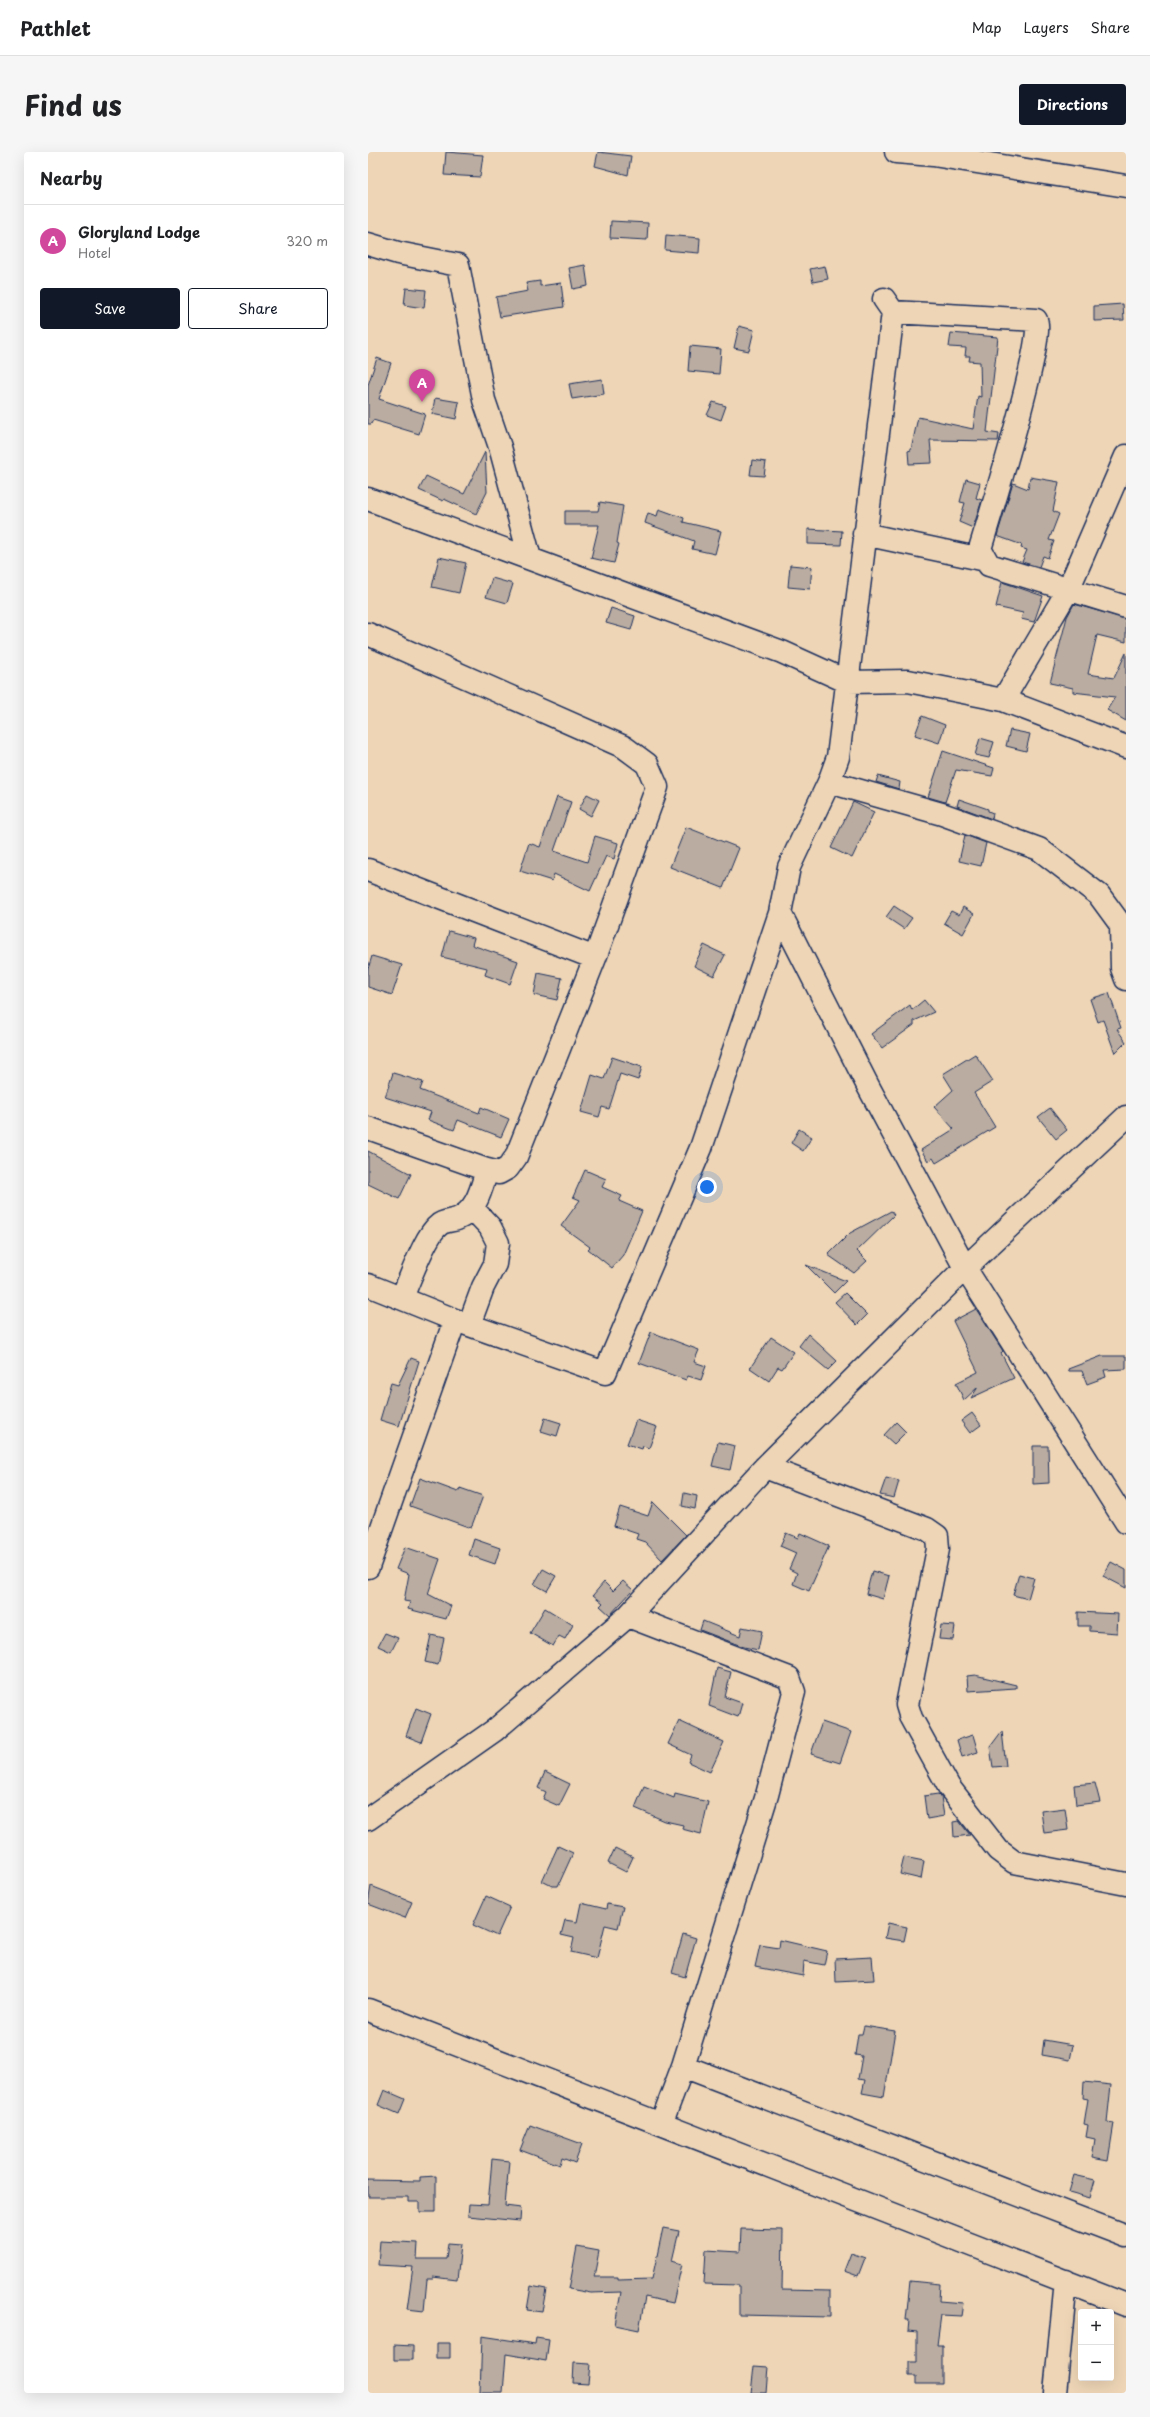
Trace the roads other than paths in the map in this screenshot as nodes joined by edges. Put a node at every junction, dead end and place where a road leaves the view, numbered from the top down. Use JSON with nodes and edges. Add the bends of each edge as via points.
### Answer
{"nodes":[{"id":1,"x":896,"y":152,"type":"edge"},
{"id":2,"x":1126,"y":186,"type":"edge"},
{"id":3,"x":368,"y":244,"type":"edge"},
{"id":4,"x":1126,"y":456,"type":"edge"},
{"id":5,"x":368,"y":499,"type":"edge"},
{"id":6,"x":864,"y":534,"type":"junction"},
{"id":7,"x":530,"y":558,"type":"junction"},
{"id":8,"x":986,"y":560,"type":"junction"},
{"id":9,"x":1068,"y":590,"type":"junction"},
{"id":10,"x":1126,"y":607,"type":"edge"},
{"id":11,"x":368,"y":634,"type":"edge"},
{"id":12,"x":848,"y":682,"type":"junction"},
{"id":13,"x":1003,"y":700,"type":"junction"},
{"id":14,"x":1126,"y":747,"type":"edge"},
{"id":15,"x":830,"y":782,"type":"junction"},
{"id":16,"x":368,"y":870,"type":"edge"},
{"id":17,"x":780,"y":913,"type":"junction"},
{"id":18,"x":594,"y":958,"type":"junction"},
{"id":19,"x":1126,"y":979,"type":"edge"},
{"id":20,"x":1126,"y":1117,"type":"edge"},
{"id":21,"x":368,"y":1128,"type":"edge"},
{"id":22,"x":487,"y":1170,"type":"junction"},
{"id":23,"x":473,"y":1209,"type":"junction"},
{"id":24,"x":965,"y":1268,"type":"junction"},
{"id":25,"x":368,"y":1285,"type":"edge"},
{"id":26,"x":402,"y":1297,"type":"junction"},
{"id":27,"x":462,"y":1323,"type":"junction"},
{"id":28,"x":765,"y":1467,"type":"junction"},
{"id":29,"x":1126,"y":1522,"type":"edge"},
{"id":30,"x":374,"y":1524,"type":"edge"},
{"id":31,"x":368,"y":1567,"type":"edge"},
{"id":32,"x":628,"y":1616,"type":"junction"},
{"id":33,"x":368,"y":1819,"type":"edge"},
{"id":34,"x":1126,"y":1884,"type":"edge"},
{"id":35,"x":368,"y":2010,"type":"edge"},
{"id":36,"x":683,"y":2066,"type":"junction"},
{"id":37,"x":660,"y":2124,"type":"junction"},
{"id":38,"x":1126,"y":2236,"type":"edge"},
{"id":39,"x":1066,"y":2281,"type":"junction"},
{"id":40,"x":1126,"y":2305,"type":"edge"},
{"id":41,"x":1056,"y":2393,"type":"edge"}],
"edges":[{"from":1,"to":2,"type":"street","via":[[933,155]]},
{"from":3,"to":7,"type":"street","via":[[458,265],[484,400],[500,447]]},
{"from":4,"to":9,"type":"street"},
{"from":5,"to":7,"type":"street"},
{"from":6,"to":8,"type":"street"},
{"from":6,"to":8,"type":"street","via":[[888,306],[1036,320],[1039,325],[1035,351],[1006,466],[980,549]]},
{"from":6,"to":12,"type":"street"},
{"from":7,"to":12,"type":"street","via":[[782,652]]},
{"from":8,"to":9,"type":"street","via":[[989,565]]},
{"from":9,"to":10,"type":"street"},
{"from":9,"to":13,"type":"street"},
{"from":11,"to":18,"type":"street","via":[[624,747],[646,764],[657,787]]},
{"from":12,"to":13,"type":"street","via":[[908,681]]},
{"from":12,"to":15,"type":"street","via":[[838,757]]},
{"from":13,"to":14,"type":"street"},
{"from":15,"to":17,"type":"street","via":[[789,867]]},
{"from":15,"to":19,"type":"street","via":[[942,814],[1039,849],[1100,895],[1121,925],[1122,968]]},
{"from":16,"to":18,"type":"street"},
{"from":17,"to":24,"type":"street"},
{"from":17,"to":27,"type":"street","via":[[702,1148],[605,1373]]},
{"from":18,"to":22,"type":"street","via":[[516,1157],[508,1168],[499,1173]]},
{"from":20,"to":24,"type":"street"},
{"from":21,"to":22,"type":"street"},
{"from":22,"to":23,"type":"street"},
{"from":23,"to":26,"type":"street","via":[[458,1219],[439,1224],[422,1247]]},
{"from":23,"to":27,"type":"street","via":[[490,1226],[498,1243],[495,1264]]},
{"from":24,"to":28,"type":"street"},
{"from":24,"to":29,"type":"street"},
{"from":25,"to":26,"type":"street"},
{"from":26,"to":27,"type":"street"},
{"from":27,"to":30,"type":"street"},
{"from":28,"to":32,"type":"street"},
{"from":28,"to":34,"type":"street","via":[[927,1529],[937,1536],[938,1549],[907,1705],[911,1718],[949,1787],[998,1850],[1008,1858],[1014,1862]]},
{"from":30,"to":31,"type":"street"},
{"from":32,"to":33,"type":"street","via":[[495,1730]]},
{"from":32,"to":36,"type":"street","via":[[789,1678],[794,1692],[767,1795]]},
{"from":35,"to":37,"type":"street"},
{"from":36,"to":37,"type":"street"},
{"from":36,"to":38,"type":"street"},
{"from":37,"to":39,"type":"street"},
{"from":39,"to":40,"type":"street"},
{"from":39,"to":41,"type":"street"}]}
